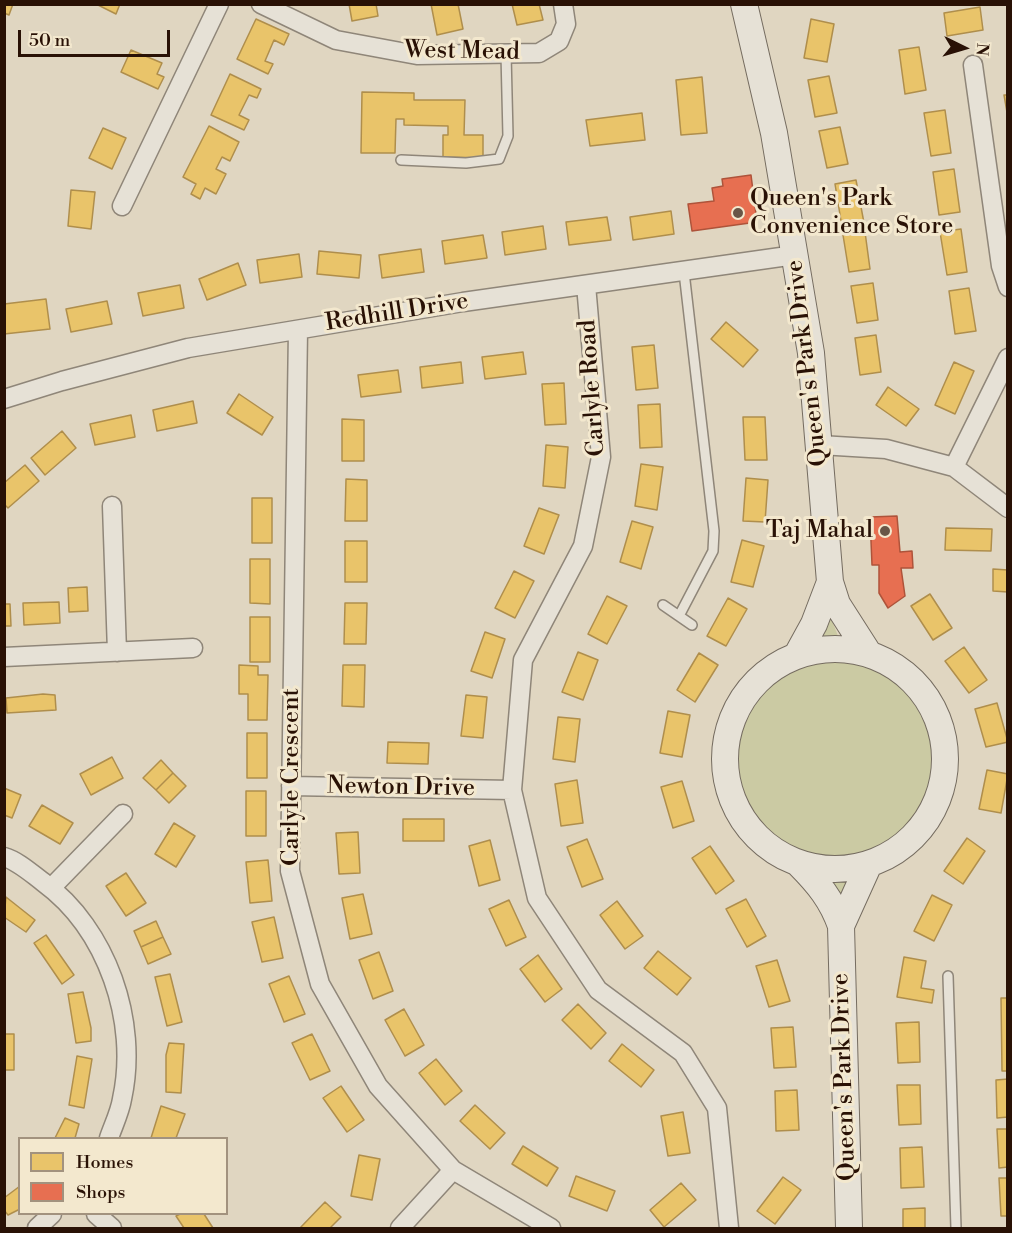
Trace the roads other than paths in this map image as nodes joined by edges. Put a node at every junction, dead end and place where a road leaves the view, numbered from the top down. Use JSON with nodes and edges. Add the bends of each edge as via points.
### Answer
{"nodes":[{"id":1,"x":219,"y":4,"type":"edge"},
{"id":2,"x":261,"y":4,"type":"edge"},
{"id":3,"x":563,"y":4,"type":"edge"},
{"id":4,"x":744,"y":4,"type":"edge"},
{"id":5,"x":507,"y":54,"type":"junction"},
{"id":6,"x":973,"y":65,"type":"dead end"},
{"id":7,"x":401,"y":160,"type":"dead end"},
{"id":8,"x":122,"y":206,"type":"dead end"},
{"id":9,"x":795,"y":255,"type":"junction"},
{"id":10,"x":684,"y":272,"type":"junction"},
{"id":11,"x":586,"y":285,"type":"junction"},
{"id":12,"x":1008,"y":287,"type":"edge"},
{"id":13,"x":298,"y":330,"type":"junction"},
{"id":14,"x":1008,"y":358,"type":"edge"},
{"id":15,"x":4,"y":399,"type":"edge"},
{"id":16,"x":820,"y":445,"type":"junction"},
{"id":17,"x":954,"y":467,"type":"junction"},
{"id":18,"x":112,"y":506,"type":"dead end"},
{"id":19,"x":1008,"y":508,"type":"edge"},
{"id":20,"x":830,"y":582,"type":"junction"},
{"id":21,"x":663,"y":605,"type":"dead end"},
{"id":22,"x":679,"y":616,"type":"junction"},
{"id":23,"x":692,"y":625,"type":"dead end"},
{"id":24,"x":193,"y":648,"type":"dead end"},
{"id":25,"x":117,"y":651,"type":"junction"},
{"id":26,"x":869,"y":654,"type":"junction"},
{"id":27,"x":798,"y":655,"type":"junction"},
{"id":28,"x":4,"y":657,"type":"edge"},
{"id":29,"x":291,"y":786,"type":"junction"},
{"id":30,"x":512,"y":790,"type":"junction"},
{"id":31,"x":123,"y":814,"type":"dead end"},
{"id":32,"x":4,"y":857,"type":"edge"},
{"id":33,"x":799,"y":864,"type":"junction"},
{"id":34,"x":869,"y":864,"type":"junction"},
{"id":35,"x":51,"y":888,"type":"junction"},
{"id":36,"x":841,"y":926,"type":"junction"},
{"id":37,"x":948,"y":976,"type":"dead end"},
{"id":38,"x":109,"y":1137,"type":"edge"},
{"id":39,"x":453,"y":1170,"type":"junction"},
{"id":40,"x":51,"y":1215,"type":"edge"},
{"id":41,"x":97,"y":1215,"type":"edge"},
{"id":42,"x":37,"y":1228,"type":"edge"},
{"id":43,"x":111,"y":1228,"type":"edge"},
{"id":44,"x":400,"y":1228,"type":"edge"},
{"id":45,"x":550,"y":1228,"type":"edge"},
{"id":46,"x":729,"y":1228,"type":"edge"},
{"id":47,"x":849,"y":1228,"type":"edge"},
{"id":48,"x":956,"y":1228,"type":"edge"}],
"edges":[{"from":1,"to":8,"type":"street"},
{"from":2,"to":5,"type":"street","name":"West Mead","via":[[336,40],[417,55]]},
{"from":3,"to":5,"type":"street","name":"West Mead","via":[[566,24],[559,41],[539,53]]},
{"from":4,"to":9,"type":"street","name":"Queen's Park Drive","via":[[774,133]]},
{"from":5,"to":7,"type":"lane","via":[[508,136],[499,159],[466,163]]},
{"from":6,"to":12,"type":"street","via":[[1001,266]]},
{"from":9,"to":10,"type":"street","name":"Redhill Drive"},
{"from":9,"to":16,"type":"street","name":"Queen's Park Drive"},
{"from":10,"to":11,"type":"street","name":"Redhill Drive"},
{"from":10,"to":22,"type":"lane","via":[[714,531],[713,551]]},
{"from":11,"to":13,"type":"street","name":"Redhill Drive"},
{"from":11,"to":30,"type":"street","name":"Carlyle Road","via":[[601,457],[583,546],[523,660]]},
{"from":13,"to":15,"type":"street","name":"Redhill Drive","via":[[188,348]]},
{"from":13,"to":29,"type":"street","name":"Carlyle Crescent"},
{"from":14,"to":17,"type":"street"},
{"from":16,"to":17,"type":"street","via":[[886,449]]},
{"from":16,"to":20,"type":"street","name":"Queen's Park Drive"},
{"from":17,"to":19,"type":"street"},
{"from":18,"to":25,"type":"street"},
{"from":20,"to":26,"type":"street","name":"Queen's Park Drive","via":[[840,610]]},
{"from":20,"to":27,"type":"street","name":"Queen's Park Drive"},
{"from":21,"to":22,"type":"lane"},
{"from":22,"to":23,"type":"lane"},
{"from":24,"to":25,"type":"street"},
{"from":25,"to":28,"type":"street"},
{"from":26,"to":27,"type":"street","name":"Queen's Park Drive","via":[[845,649]]},
{"from":26,"to":34,"type":"street","name":"Queen's Park Drive","via":[[904,674],[926,698],[944,743],[945,767],[940,791],[925,823],[900,848]]},
{"from":27,"to":33,"type":"street","name":"Queen's Park Drive","via":[[776,666],[749,689],[732,720],[724,754],[729,790],[744,822],[768,847]]},
{"from":29,"to":30,"type":"street","name":"Newton Drive"},
{"from":29,"to":39,"type":"street","name":"Carlyle Crescent","via":[[290,871],[320,984],[378,1086]]},
{"from":30,"to":46,"type":"street","name":"Carlyle Road","via":[[537,898],[598,990],[683,1053],[717,1108]]},
{"from":31,"to":35,"type":"street"},
{"from":32,"to":35,"type":"street"},
{"from":33,"to":34,"type":"street","name":"Queen's Park Drive","via":[[834,870]]},
{"from":33,"to":36,"type":"street","name":"Queen's Park Drive","via":[[821,886],[835,907]]},
{"from":34,"to":36,"type":"street","name":"Queen's Park Drive"},
{"from":35,"to":38,"type":"street","via":[[82,918],[104,955],[120,1004],[126,1048],[123,1099]]},
{"from":36,"to":47,"type":"street","name":"Queen's Park Drive"},
{"from":37,"to":48,"type":"lane"},
{"from":39,"to":44,"type":"street"},
{"from":39,"to":45,"type":"street","name":"Carlyle Crescent"},
{"from":40,"to":42,"type":"street"},
{"from":41,"to":43,"type":"street"}]}
